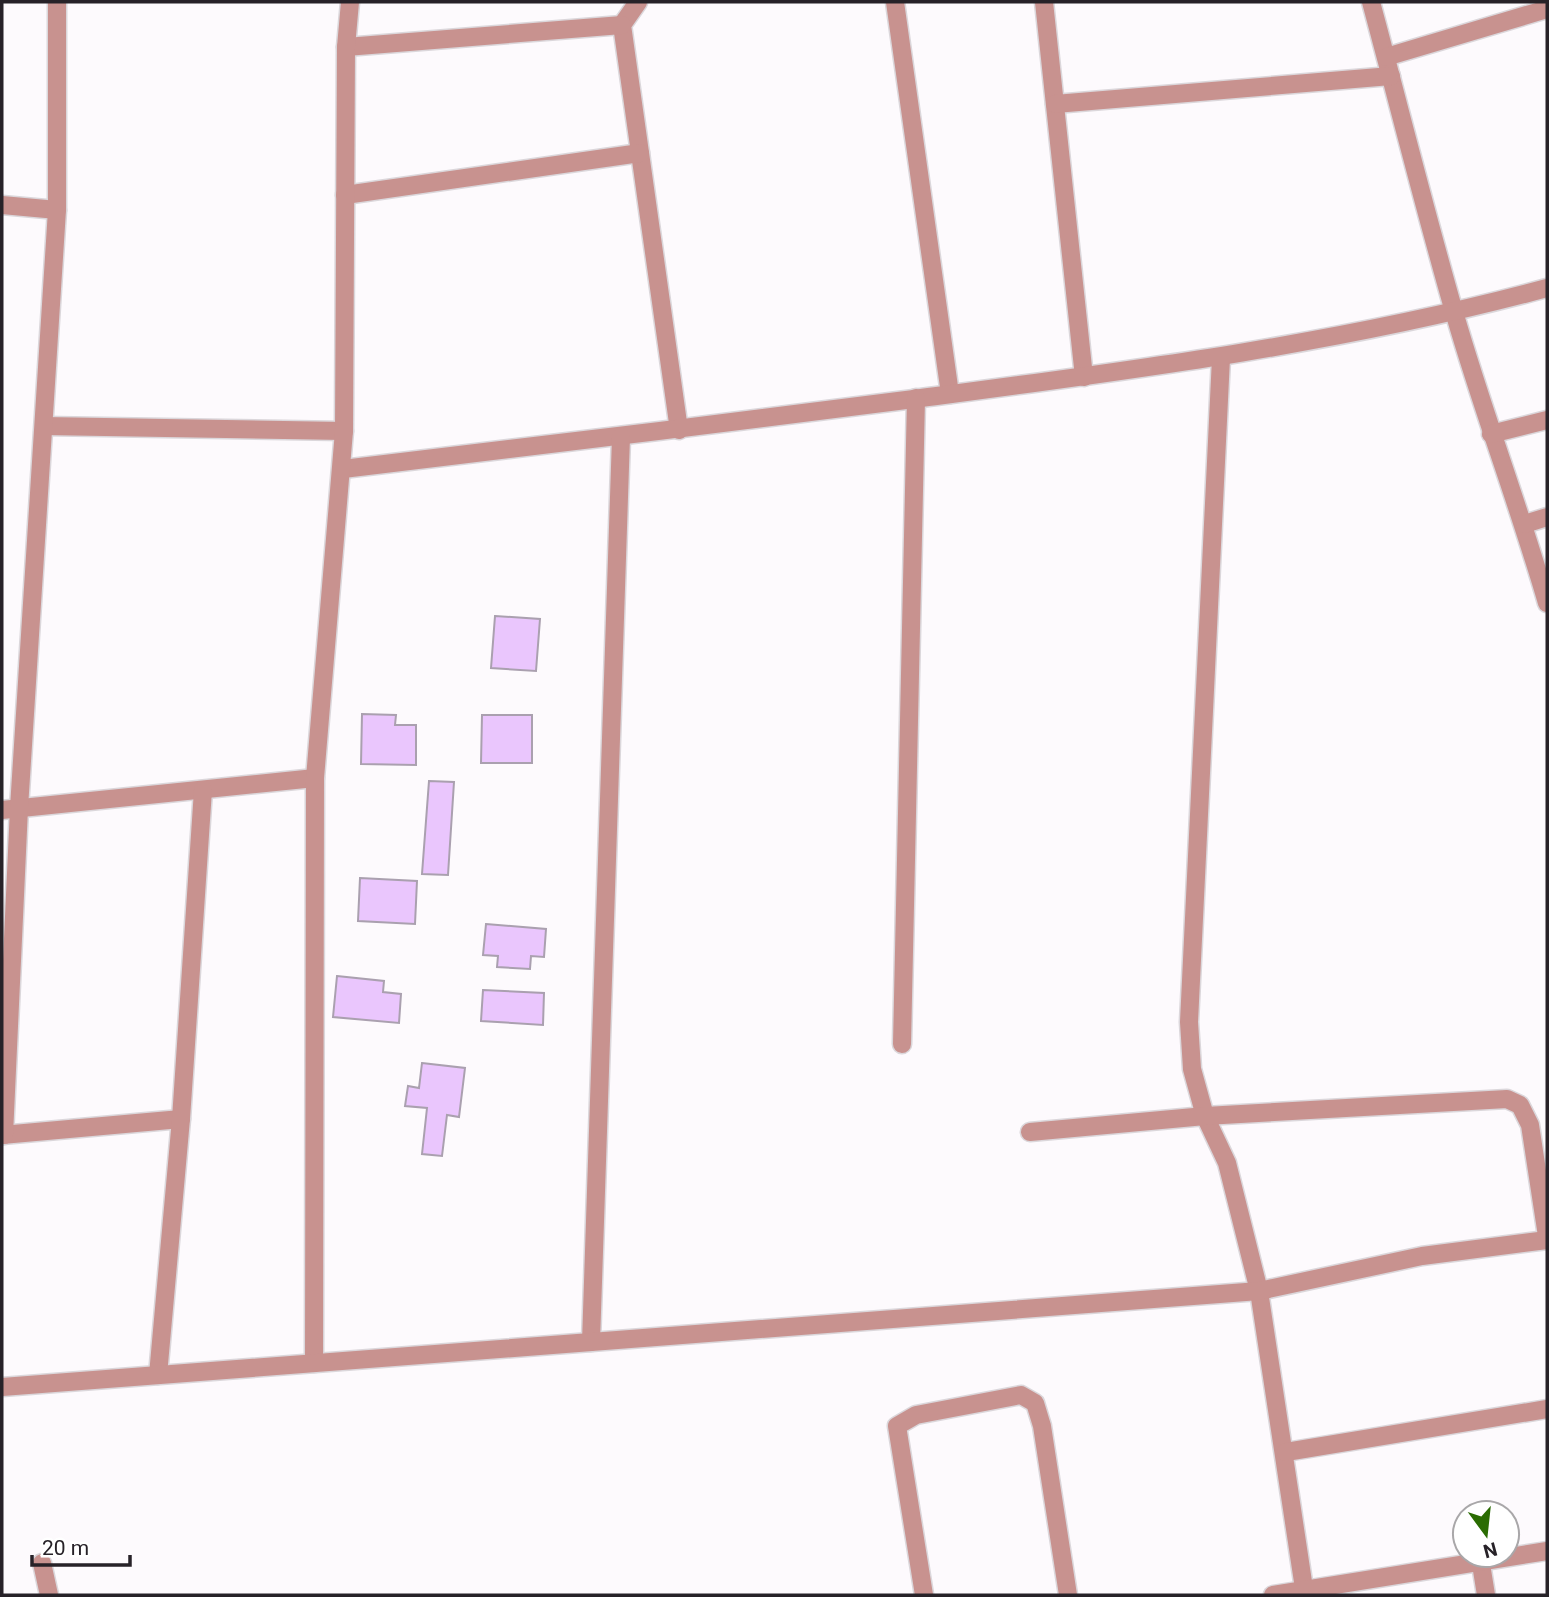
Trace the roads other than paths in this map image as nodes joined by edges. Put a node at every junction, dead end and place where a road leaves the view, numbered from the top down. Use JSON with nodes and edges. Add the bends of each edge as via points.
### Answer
{"nodes":[{"id":1,"x":57,"y":2,"type":"edge"},
{"id":2,"x":350,"y":2,"type":"edge"},
{"id":3,"x":638,"y":2,"type":"edge"},
{"id":4,"x":895,"y":2,"type":"edge"},
{"id":5,"x":1044,"y":2,"type":"edge"},
{"id":6,"x":1371,"y":2,"type":"edge"},
{"id":7,"x":1545,"y":15,"type":"edge"},
{"id":8,"x":622,"y":25,"type":"junction"},
{"id":9,"x":346,"y":47,"type":"junction"},
{"id":10,"x":1386,"y":57,"type":"junction"},
{"id":11,"x":1391,"y":76,"type":"junction"},
{"id":12,"x":1055,"y":104,"type":"junction"},
{"id":13,"x":640,"y":153,"type":"junction"},
{"id":14,"x":345,"y":195,"type":"junction"},
{"id":15,"x":2,"y":205,"type":"edge"},
{"id":16,"x":57,"y":210,"type":"junction"},
{"id":17,"x":1547,"y":288,"type":"edge"},
{"id":18,"x":1454,"y":313,"type":"junction"},
{"id":19,"x":1221,"y":358,"type":"junction"},
{"id":20,"x":1084,"y":377,"type":"junction"},
{"id":21,"x":950,"y":394,"type":"junction"},
{"id":22,"x":916,"y":398,"type":"junction"},
{"id":23,"x":1547,"y":420,"type":"edge"},
{"id":24,"x":44,"y":426,"type":"junction"},
{"id":25,"x":679,"y":430,"type":"junction"},
{"id":26,"x":344,"y":431,"type":"junction"},
{"id":27,"x":1491,"y":434,"type":"junction"},
{"id":28,"x":621,"y":437,"type":"junction"},
{"id":29,"x":343,"y":468,"type":"junction"},
{"id":30,"x":1547,"y":517,"type":"edge"},
{"id":31,"x":1525,"y":524,"type":"junction"},
{"id":32,"x":1547,"y":603,"type":"edge"},
{"id":33,"x":315,"y":778,"type":"junction"},
{"id":34,"x":203,"y":790,"type":"junction"},
{"id":35,"x":10,"y":809,"type":"edge"},
{"id":36,"x":902,"y":1044,"type":"dead end"},
{"id":37,"x":1205,"y":1116,"type":"junction"},
{"id":38,"x":181,"y":1119,"type":"junction"},
{"id":39,"x":1030,"y":1132,"type":"dead end"},
{"id":40,"x":3,"y":1135,"type":"edge"},
{"id":41,"x":1547,"y":1238,"type":"edge"},
{"id":42,"x":1259,"y":1292,"type":"junction"},
{"id":43,"x":591,"y":1342,"type":"junction"},
{"id":44,"x":314,"y":1363,"type":"junction"},
{"id":45,"x":158,"y":1375,"type":"junction"},
{"id":46,"x":2,"y":1387,"type":"edge"},
{"id":47,"x":1547,"y":1409,"type":"edge"},
{"id":48,"x":1286,"y":1452,"type":"junction"},
{"id":49,"x":1547,"y":1551,"type":"edge"},
{"id":50,"x":1521,"y":1556,"type":"edge"},
{"id":51,"x":42,"y":1563,"type":"dead end"},
{"id":52,"x":1451,"y":1569,"type":"edge"},
{"id":53,"x":1482,"y":1569,"type":"edge"},
{"id":54,"x":1305,"y":1593,"type":"edge"},
{"id":55,"x":49,"y":1595,"type":"edge"},
{"id":56,"x":924,"y":1595,"type":"edge"},
{"id":57,"x":1068,"y":1595,"type":"edge"},
{"id":58,"x":1273,"y":1595,"type":"edge"},
{"id":59,"x":1486,"y":1595,"type":"edge"}],
"edges":[{"from":1,"to":16,"type":"street"},
{"from":2,"to":9,"type":"street"},
{"from":3,"to":8,"type":"street"},
{"from":4,"to":21,"type":"street"},
{"from":5,"to":12,"type":"street"},
{"from":6,"to":10,"type":"street"},
{"from":7,"to":10,"type":"street"},
{"from":8,"to":9,"type":"street"},
{"from":8,"to":13,"type":"street"},
{"from":9,"to":14,"type":"street"},
{"from":10,"to":11,"type":"street"},
{"from":11,"to":12,"type":"street"},
{"from":11,"to":18,"type":"street"},
{"from":12,"to":20,"type":"street"},
{"from":13,"to":14,"type":"street"},
{"from":13,"to":25,"type":"street"},
{"from":14,"to":26,"type":"street"},
{"from":15,"to":16,"type":"street"},
{"from":16,"to":24,"type":"street"},
{"from":17,"to":18,"type":"street"},
{"from":18,"to":19,"type":"street"},
{"from":18,"to":27,"type":"street"},
{"from":19,"to":20,"type":"street"},
{"from":19,"to":37,"type":"street","via":[[1189,1023],[1192,1069]]},
{"from":20,"to":21,"type":"street"},
{"from":21,"to":22,"type":"street"},
{"from":22,"to":25,"type":"street"},
{"from":22,"to":36,"type":"street"},
{"from":23,"to":27,"type":"street"},
{"from":24,"to":26,"type":"street"},
{"from":24,"to":35,"type":"street"},
{"from":25,"to":28,"type":"street"},
{"from":26,"to":29,"type":"street"},
{"from":27,"to":31,"type":"street"},
{"from":28,"to":29,"type":"street"},
{"from":28,"to":43,"type":"street"},
{"from":29,"to":33,"type":"street"},
{"from":30,"to":31,"type":"street"},
{"from":31,"to":32,"type":"street"},
{"from":33,"to":34,"type":"street"},
{"from":33,"to":44,"type":"street"},
{"from":34,"to":35,"type":"street"},
{"from":34,"to":38,"type":"street"},
{"from":35,"to":40,"type":"street"},
{"from":37,"to":39,"type":"street"},
{"from":37,"to":41,"type":"street","via":[[1507,1099],[1520,1105],[1530,1125]]},
{"from":37,"to":42,"type":"street","via":[[1227,1163]]},
{"from":38,"to":40,"type":"street"},
{"from":38,"to":45,"type":"street"},
{"from":41,"to":42,"type":"street","via":[[1422,1256]]},
{"from":42,"to":43,"type":"street"},
{"from":42,"to":48,"type":"street"},
{"from":43,"to":44,"type":"street"},
{"from":44,"to":45,"type":"street"},
{"from":45,"to":46,"type":"street"},
{"from":47,"to":48,"type":"street"},
{"from":48,"to":54,"type":"street"},
{"from":49,"to":50,"type":"street"},
{"from":51,"to":55,"type":"street"},
{"from":52,"to":54,"type":"street"},
{"from":53,"to":59,"type":"street"},
{"from":54,"to":58,"type":"street"},
{"from":56,"to":57,"type":"street","via":[[897,1426],[916,1415],[1021,1395],[1035,1403],[1042,1426]]}]}
